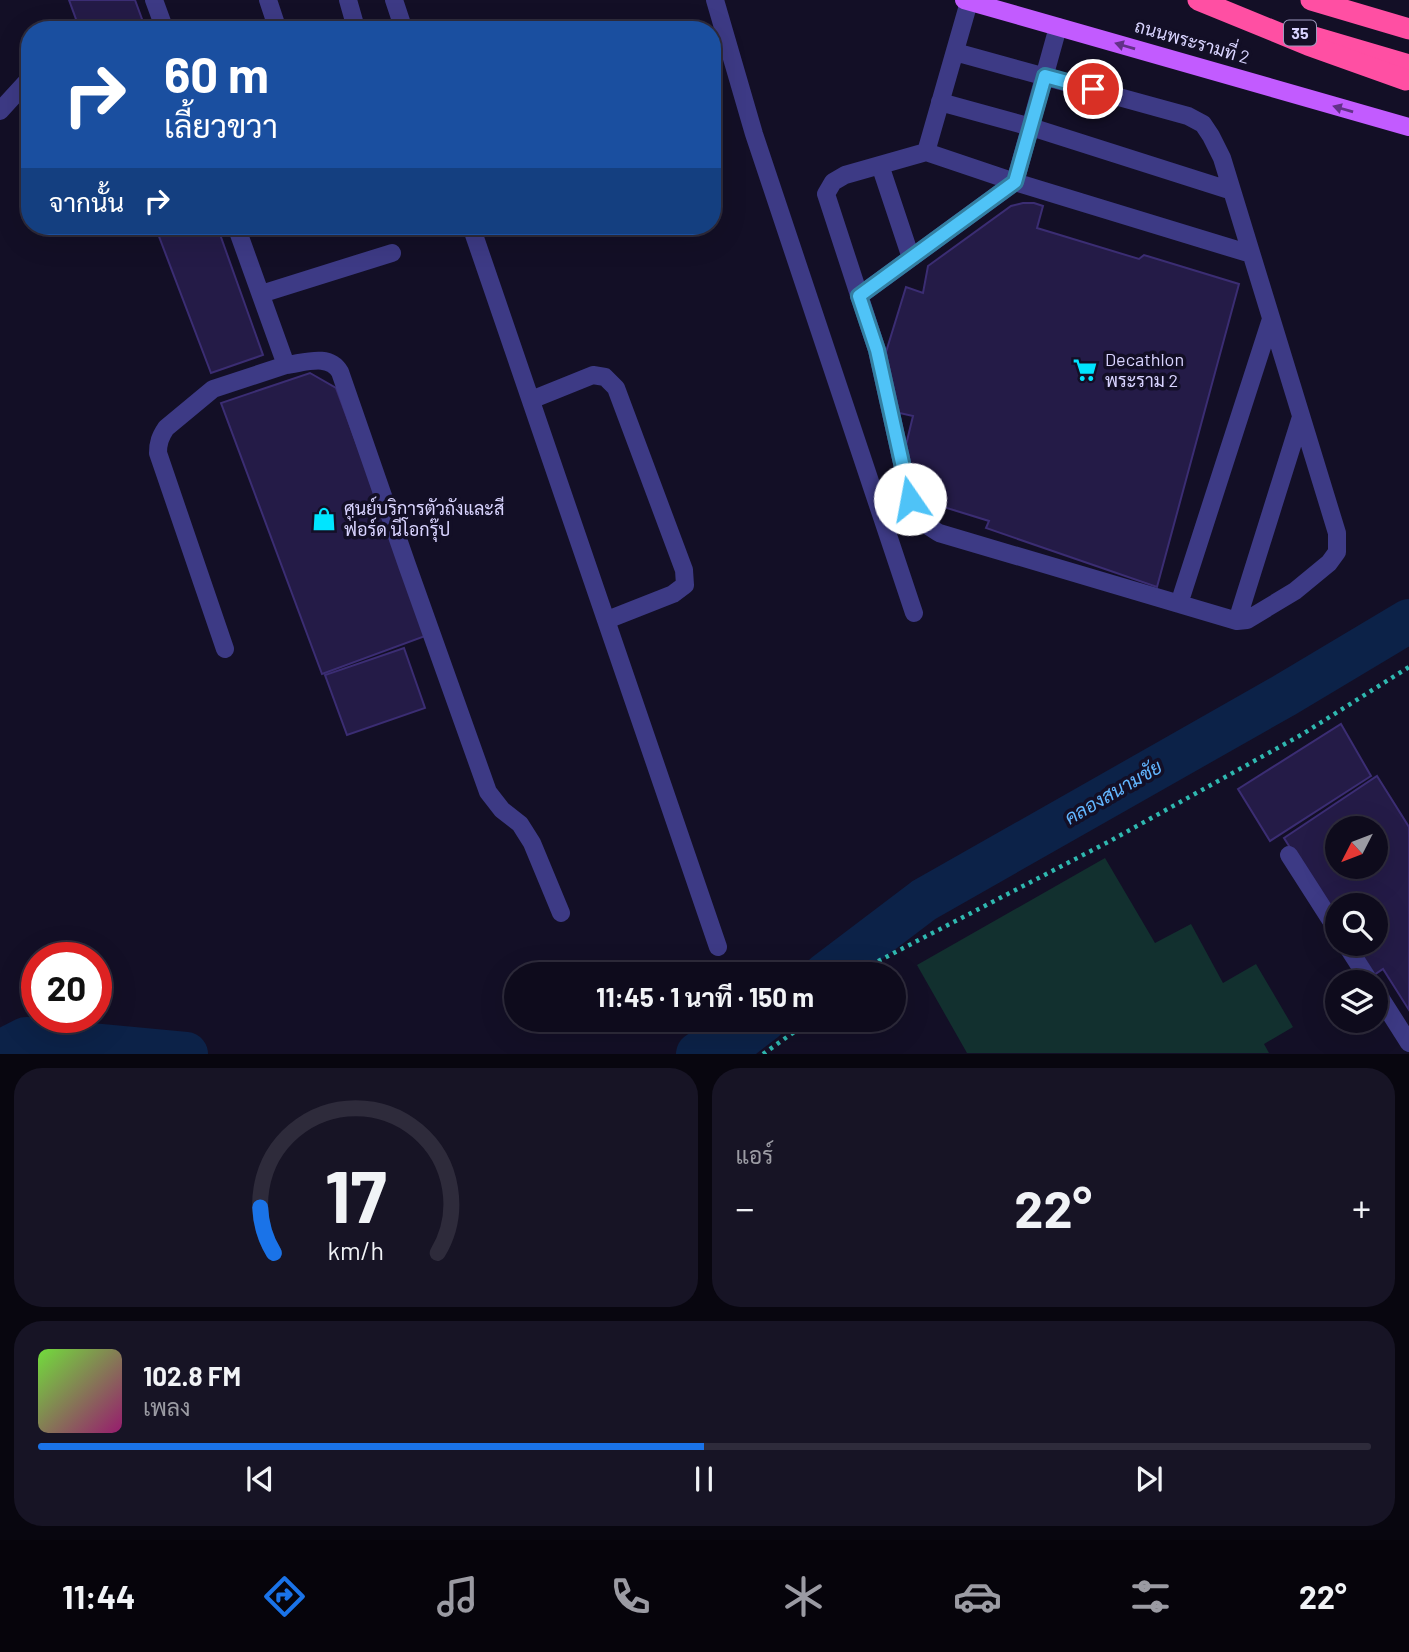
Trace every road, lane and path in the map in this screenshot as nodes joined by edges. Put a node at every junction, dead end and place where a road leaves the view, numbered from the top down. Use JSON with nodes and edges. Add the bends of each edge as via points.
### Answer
{"nodes":[{"id":1,"x":154,"y":0,"type":"edge"},
{"id":2,"x":268,"y":0,"type":"edge"},
{"id":3,"x":348,"y":0,"type":"edge"},
{"id":4,"x":394,"y":0,"type":"edge"},
{"id":5,"x":715,"y":0,"type":"edge"},
{"id":6,"x":1191,"y":0,"type":"edge"},
{"id":7,"x":1198,"y":0,"type":"edge"},
{"id":8,"x":1311,"y":0,"type":"edge"},
{"id":9,"x":966,"y":1,"type":"edge"},
{"id":10,"x":162,"y":21,"type":"edge"},
{"id":11,"x":275,"y":21,"type":"edge"},
{"id":12,"x":354,"y":21,"type":"edge"},
{"id":13,"x":401,"y":21,"type":"edge"},
{"id":14,"x":1058,"y":27,"type":"junction"},
{"id":15,"x":1409,"y":29,"type":"edge"},
{"id":16,"x":955,"y":51,"type":"junction"},
{"id":17,"x":1409,"y":65,"type":"edge"},
{"id":18,"x":1045,"y":76,"type":"junction"},
{"id":19,"x":1409,"y":81,"type":"edge"},
{"id":20,"x":21,"y":88,"type":"edge"},
{"id":21,"x":940,"y":102,"type":"junction"},
{"id":22,"x":0,"y":111,"type":"edge"},
{"id":23,"x":1031,"y":127,"type":"junction"},
{"id":24,"x":1409,"y":127,"type":"edge"},
{"id":25,"x":926,"y":152,"type":"junction"},
{"id":26,"x":880,"y":165,"type":"junction"},
{"id":27,"x":1015,"y":182,"type":"junction"},
{"id":28,"x":1232,"y":191,"type":"junction"},
{"id":29,"x":239,"y":235,"type":"edge"},
{"id":30,"x":474,"y":235,"type":"edge"},
{"id":31,"x":392,"y":253,"type":"dead end"},
{"id":32,"x":1251,"y":254,"type":"junction"},
{"id":33,"x":911,"y":258,"type":"junction"},
{"id":34,"x":261,"y":294,"type":"junction"},
{"id":35,"x":859,"y":296,"type":"junction"},
{"id":36,"x":1271,"y":319,"type":"junction"},
{"id":37,"x":286,"y":365,"type":"junction"},
{"id":38,"x":531,"y":400,"type":"junction"},
{"id":39,"x":1301,"y":417,"type":"junction"},
{"id":40,"x":1179,"y":604,"type":"junction"},
{"id":41,"x":914,"y":613,"type":"dead end"},
{"id":42,"x":607,"y":620,"type":"junction"},
{"id":43,"x":1237,"y":621,"type":"junction"},
{"id":44,"x":225,"y":649,"type":"dead end"},
{"id":45,"x":1409,"y":667,"type":"edge"},
{"id":46,"x":1289,"y":855,"type":"dead end"},
{"id":47,"x":1325,"y":911,"type":"edge"},
{"id":48,"x":561,"y":913,"type":"dead end"},
{"id":49,"x":718,"y":947,"type":"dead end"},
{"id":50,"x":877,"y":962,"type":"edge"},
{"id":51,"x":1388,"y":1010,"type":"edge"},
{"id":52,"x":794,"y":1032,"type":"edge"},
{"id":53,"x":1409,"y":1043,"type":"edge"},
{"id":54,"x":763,"y":1054,"type":"edge"}],
"edges":[{"from":1,"to":10,"type":"street"},
{"from":2,"to":11,"type":"street"},
{"from":3,"to":12,"type":"street"},
{"from":4,"to":13,"type":"street"},
{"from":5,"to":41,"type":"street","via":[[754,134]]},
{"from":6,"to":17,"type":"highway","number":"35"},
{"from":7,"to":19,"type":"highway","bridge":true},
{"from":8,"to":15,"type":"highway"},
{"from":9,"to":14,"type":"main road","name":"ถนนพระรามที่ 2"},
{"from":9,"to":16,"type":"street"},
{"from":14,"to":18,"type":"street"},
{"from":24,"to":14,"type":"main road","name":"ถนนพระรามที่ 2","one_way":true},
{"from":16,"to":18,"type":"street"},
{"from":16,"to":21,"type":"street"},
{"from":18,"to":23,"type":"street"},
{"from":18,"to":28,"type":"street","via":[[1203,124],[1222,158]]},
{"from":20,"to":22,"type":"street"},
{"from":21,"to":23,"type":"street"},
{"from":21,"to":25,"type":"street"},
{"from":23,"to":27,"type":"street"},
{"from":23,"to":28,"type":"street"},
{"from":25,"to":26,"type":"street"},
{"from":25,"to":27,"type":"street"},
{"from":26,"to":33,"type":"street"},
{"from":26,"to":35,"type":"street","via":[[845,175],[825,194]]},
{"from":27,"to":32,"type":"street"},
{"from":27,"to":33,"type":"street"},
{"from":28,"to":32,"type":"street"},
{"from":29,"to":34,"type":"street"},
{"from":30,"to":38,"type":"street"},
{"from":31,"to":34,"type":"street"},
{"from":32,"to":36,"type":"street"},
{"from":33,"to":35,"type":"street"},
{"from":34,"to":37,"type":"street"},
{"from":35,"to":40,"type":"street","via":[[877,350],[910,499],[925,524],[940,533]]},
{"from":36,"to":39,"type":"street"},
{"from":36,"to":40,"type":"street"},
{"from":37,"to":44,"type":"street","via":[[214,389],[160,436],[158,453]]},
{"from":37,"to":48,"type":"street","via":[[323,360],[340,372],[488,792],[532,843]]},
{"from":38,"to":42,"type":"street"},
{"from":38,"to":42,"type":"street","via":[[593,375],[605,377],[617,388],[684,570],[685,585],[673,594]]},
{"from":39,"to":43,"type":"street"},
{"from":39,"to":43,"type":"street","via":[[1337,533],[1337,552],[1295,591],[1247,620]]},
{"from":40,"to":43,"type":"street"},
{"from":42,"to":49,"type":"street"},
{"from":45,"to":50,"type":"path","via":[[1301,735],[1110,841]]},
{"from":46,"to":47,"type":"street"},
{"from":51,"to":53,"type":"street"},
{"from":52,"to":54,"type":"path"}]}
